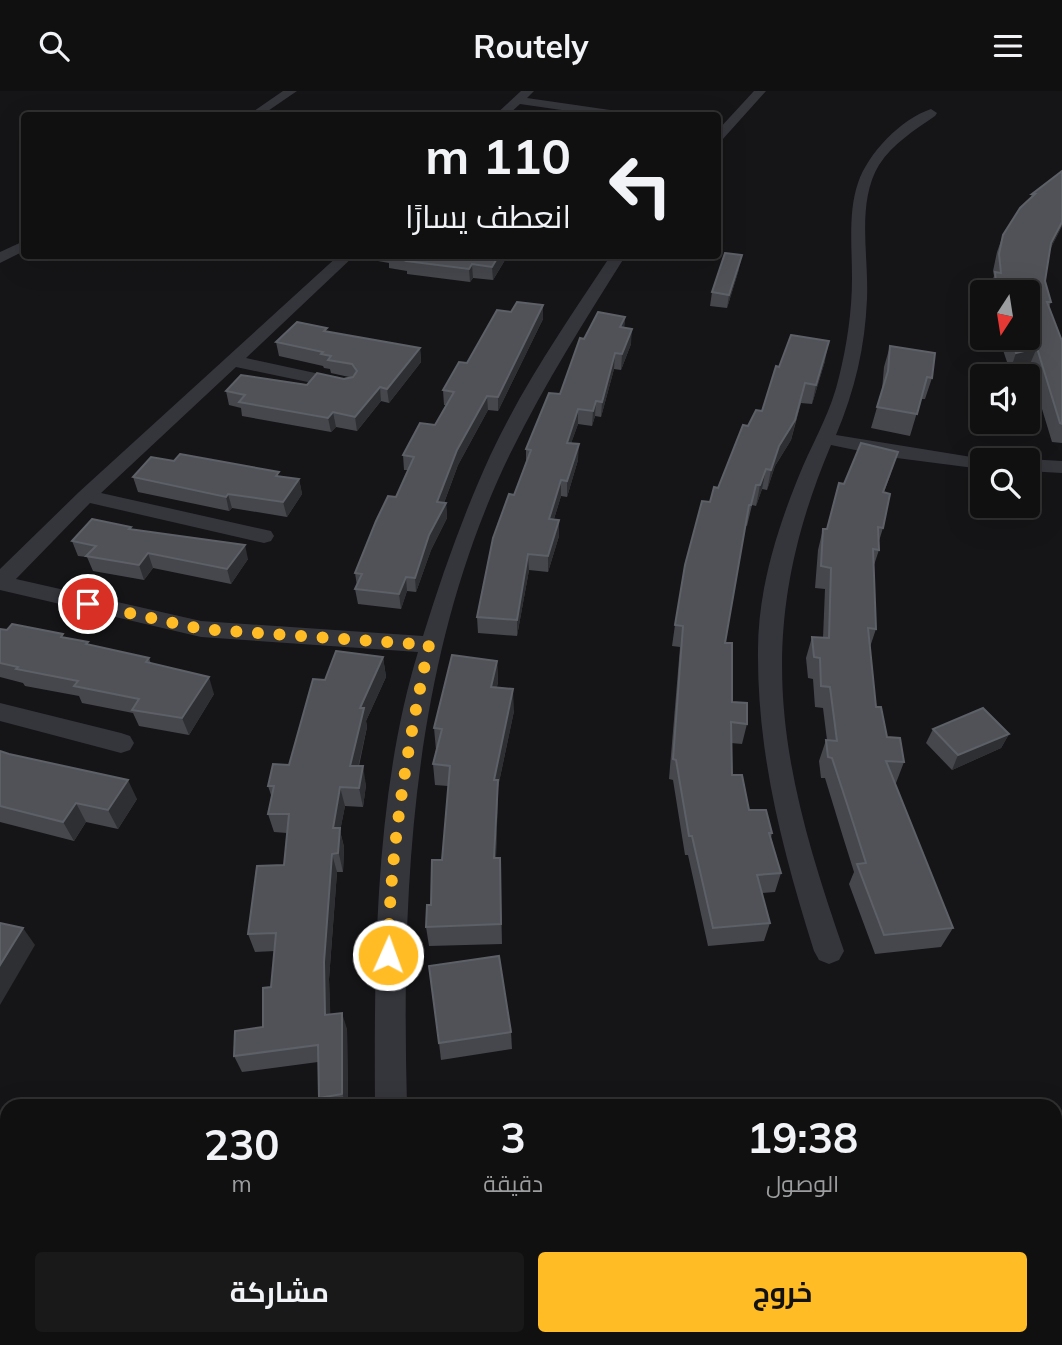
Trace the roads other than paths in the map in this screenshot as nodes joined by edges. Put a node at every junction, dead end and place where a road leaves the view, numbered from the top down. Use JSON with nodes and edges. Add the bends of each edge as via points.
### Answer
{"nodes":[{"id":1,"x":291,"y":91,"type":"edge"},
{"id":2,"x":528,"y":91,"type":"edge"},
{"id":3,"x":760,"y":91,"type":"edge"},
{"id":4,"x":517,"y":100,"type":"junction"},
{"id":5,"x":259,"y":112,"type":"edge"},
{"id":6,"x":504,"y":112,"type":"edge"},
{"id":7,"x":597,"y":112,"type":"edge"},
{"id":8,"x":931,"y":113,"type":"dead end"},
{"id":9,"x":721,"y":134,"type":"edge"},
{"id":10,"x":21,"y":247,"type":"edge"},
{"id":11,"x":0,"y":258,"type":"edge"},
{"id":12,"x":344,"y":259,"type":"edge"},
{"id":13,"x":616,"y":259,"type":"edge"},
{"id":14,"x":233,"y":361,"type":"junction"},
{"id":15,"x":347,"y":385,"type":"edge"},
{"id":16,"x":825,"y":438,"type":"junction"},
{"id":17,"x":970,"y":462,"type":"edge"},
{"id":18,"x":1040,"y":466,"type":"edge"},
{"id":19,"x":1062,"y":467,"type":"edge"},
{"id":20,"x":86,"y":496,"type":"junction"},
{"id":21,"x":264,"y":536,"type":"dead end"},
{"id":22,"x":0,"y":582,"type":"edge"},
{"id":23,"x":429,"y":645,"type":"junction"},
{"id":24,"x":0,"y":712,"type":"edge"},
{"id":25,"x":121,"y":744,"type":"dead end"},
{"id":26,"x":829,"y":951,"type":"dead end"},
{"id":27,"x":391,"y":1099,"type":"edge"}],
"edges":[{"from":1,"to":5,"type":"street"},
{"from":2,"to":4,"type":"street"},
{"from":3,"to":9,"type":"street"},
{"from":4,"to":6,"type":"street"},
{"from":4,"to":7,"type":"street"},
{"from":8,"to":16,"type":"street","via":[[898,136],[868,172],[857,222],[860,300],[855,339],[846,387]]},
{"from":10,"to":11,"type":"street"},
{"from":12,"to":14,"type":"street"},
{"from":13,"to":23,"type":"street","via":[[543,370],[494,469],[457,557]]},
{"from":14,"to":15,"type":"street"},
{"from":14,"to":20,"type":"street"},
{"from":16,"to":17,"type":"street"},
{"from":16,"to":26,"type":"street","via":[[785,545],[772,609],[768,667],[779,779]]},
{"from":18,"to":19,"type":"street"},
{"from":20,"to":21,"type":"street"},
{"from":20,"to":22,"type":"street"},
{"from":22,"to":23,"type":"street","via":[[201,629]]},
{"from":23,"to":27,"type":"street","via":[[404,769],[391,875],[387,994]]},
{"from":24,"to":25,"type":"street"}]}
